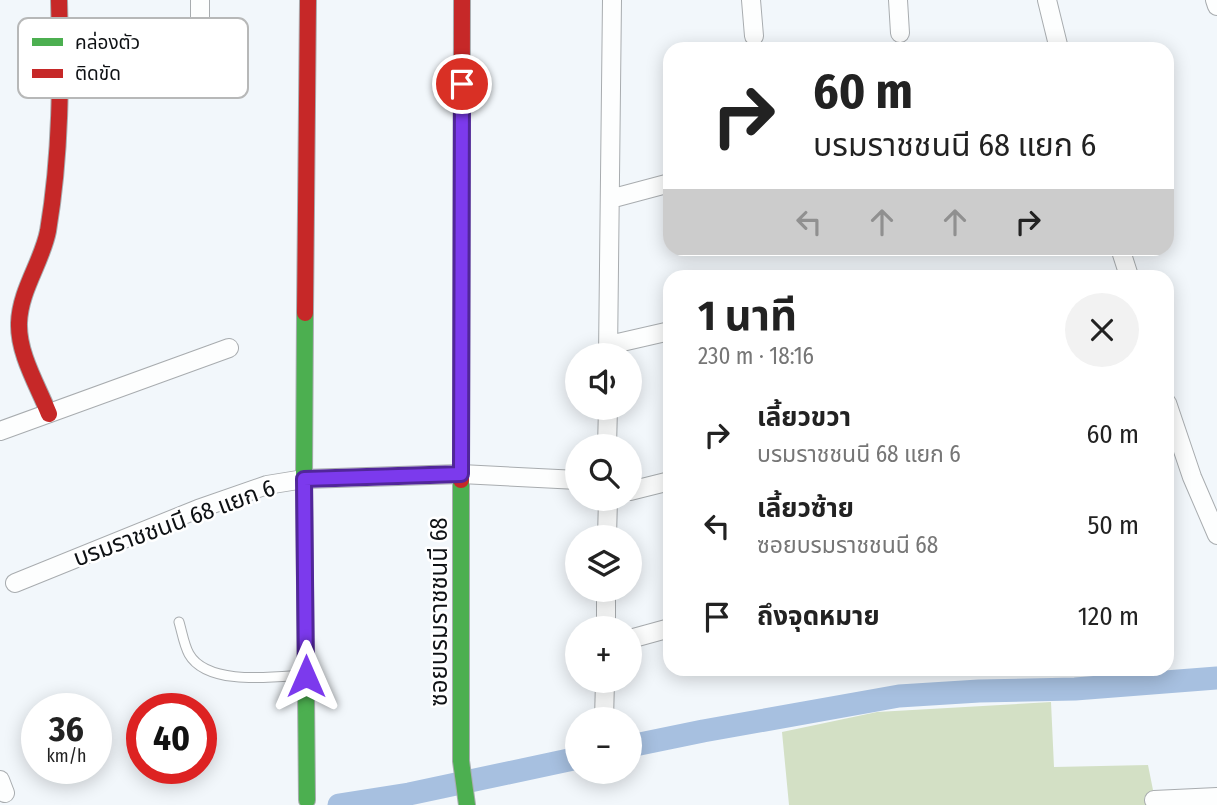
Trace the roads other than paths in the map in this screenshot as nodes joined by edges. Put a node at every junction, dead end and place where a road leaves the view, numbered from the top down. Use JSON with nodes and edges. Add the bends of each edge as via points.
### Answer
{"nodes":[{"id":1,"x":59,"y":0,"type":"edge"},
{"id":2,"x":200,"y":0,"type":"edge"},
{"id":3,"x":308,"y":0,"type":"edge"},
{"id":4,"x":462,"y":0,"type":"edge"},
{"id":5,"x":612,"y":0,"type":"edge"},
{"id":6,"x":751,"y":0,"type":"edge"},
{"id":7,"x":898,"y":0,"type":"edge"},
{"id":8,"x":1046,"y":0,"type":"edge"},
{"id":9,"x":1215,"y":0,"type":"edge"},
{"id":10,"x":1217,"y":6,"type":"edge"},
{"id":11,"x":59,"y":18,"type":"edge"},
{"id":12,"x":200,"y":18,"type":"edge"},
{"id":13,"x":900,"y":33,"type":"dead end"},
{"id":14,"x":754,"y":36,"type":"dead end"},
{"id":15,"x":1057,"y":42,"type":"edge"},
{"id":16,"x":61,"y":98,"type":"edge"},
{"id":17,"x":663,"y":185,"type":"edge"},
{"id":18,"x":610,"y":199,"type":"junction"},
{"id":19,"x":663,"y":333,"type":"edge"},
{"id":20,"x":609,"y":343,"type":"edge"},
{"id":21,"x":631,"y":343,"type":"edge"},
{"id":22,"x":229,"y":348,"type":"dead end"},
{"id":23,"x":48,"y":414,"type":"junction"},
{"id":24,"x":1174,"y":423,"type":"edge"},
{"id":25,"x":0,"y":431,"type":"edge"},
{"id":26,"x":461,"y":474,"type":"junction"},
{"id":27,"x":304,"y":479,"type":"junction"},
{"id":28,"x":565,"y":479,"type":"edge"},
{"id":29,"x":663,"y":483,"type":"edge"},
{"id":30,"x":642,"y":488,"type":"edge"},
{"id":31,"x":1217,"y":536,"type":"edge"},
{"id":32,"x":15,"y":583,"type":"dead end"},
{"id":33,"x":179,"y":622,"type":"dead end"},
{"id":34,"x":663,"y":630,"type":"edge"},
{"id":35,"x":642,"y":636,"type":"edge"},
{"id":36,"x":306,"y":676,"type":"junction"},
{"id":37,"x":1217,"y":797,"type":"edge"},
{"id":38,"x":307,"y":800,"type":"dead end"},
{"id":39,"x":1154,"y":800,"type":"dead end"},
{"id":40,"x":467,"y":805,"type":"edge"}],
"edges":[{"from":1,"to":11,"type":"street"},
{"from":2,"to":12,"type":"street"},
{"from":3,"to":27,"type":"street"},
{"from":4,"to":26,"type":"street","name":"ซอยบรมราชชนนี 68"},
{"from":5,"to":18,"type":"street"},
{"from":6,"to":14,"type":"street"},
{"from":7,"to":13,"type":"street"},
{"from":8,"to":15,"type":"street"},
{"from":9,"to":10,"type":"street"},
{"from":16,"to":23,"type":"street","via":[[46,237],[25,292],[19,323]]},
{"from":17,"to":18,"type":"street"},
{"from":18,"to":20,"type":"street"},
{"from":19,"to":21,"type":"street"},
{"from":22,"to":23,"type":"street"},
{"from":23,"to":25,"type":"street"},
{"from":24,"to":31,"type":"street"},
{"from":26,"to":27,"type":"street","name":"บรมราชชนนี 68 แยก 6"},
{"from":26,"to":28,"type":"street","name":"บรมราชชนนี 68 แยก 6"},
{"from":26,"to":40,"type":"street","name":"ซอยบรมราชชนนี 68","via":[[461,761]]},
{"from":27,"to":32,"type":"street","name":"บรมราชชนนี 68 แยก 6","via":[[236,495]]},
{"from":27,"to":36,"type":"street"},
{"from":29,"to":30,"type":"street"},
{"from":33,"to":36,"type":"lane","via":[[188,653],[197,665],[226,676]]},
{"from":34,"to":35,"type":"street"},
{"from":36,"to":38,"type":"street"},
{"from":37,"to":39,"type":"street"}]}
